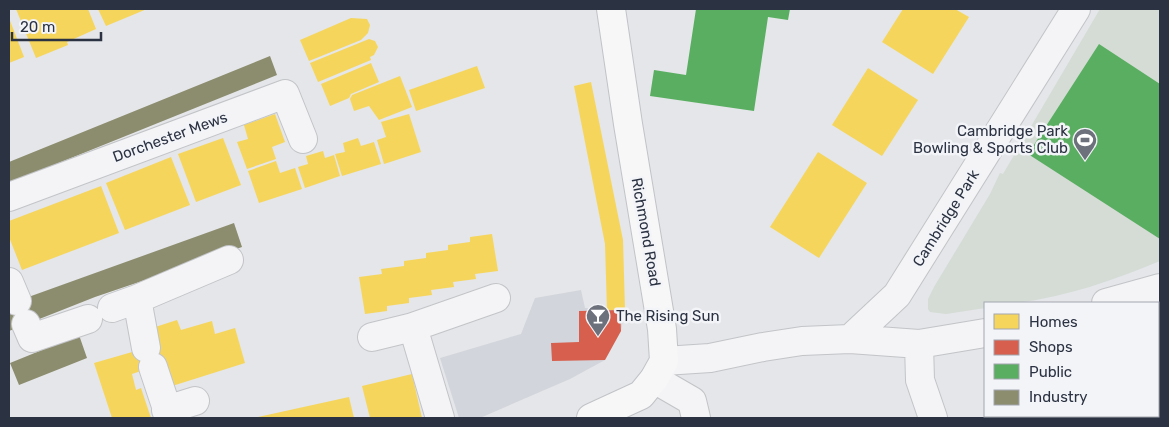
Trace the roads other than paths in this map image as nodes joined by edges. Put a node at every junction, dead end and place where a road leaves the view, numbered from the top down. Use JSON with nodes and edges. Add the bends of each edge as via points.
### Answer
{"nodes":[{"id":1,"x":611,"y":9,"type":"edge"},
{"id":2,"x":1076,"y":9,"type":"edge"},
{"id":3,"x":303,"y":139,"type":"dead end"},
{"id":4,"x":9,"y":197,"type":"edge"},
{"id":5,"x":229,"y":260,"type":"dead end"},
{"id":6,"x":1160,"y":288,"type":"edge"},
{"id":7,"x":496,"y":298,"type":"dead end"},
{"id":8,"x":17,"y":302,"type":"edge"},
{"id":9,"x":1110,"y":302,"type":"edge"},
{"id":10,"x":112,"y":308,"type":"junction"},
{"id":11,"x":414,"y":327,"type":"junction"},
{"id":12,"x":984,"y":334,"type":"edge"},
{"id":13,"x":372,"y":337,"type":"dead end"},
{"id":14,"x":850,"y":339,"type":"junction"},
{"id":15,"x":918,"y":344,"type":"junction"},
{"id":16,"x":659,"y":370,"type":"junction"},
{"id":17,"x":195,"y":401,"type":"dead end"},
{"id":18,"x":168,"y":414,"type":"edge"},
{"id":19,"x":440,"y":418,"type":"edge"},
{"id":20,"x":591,"y":418,"type":"edge"},
{"id":21,"x":696,"y":418,"type":"edge"},
{"id":22,"x":933,"y":418,"type":"edge"}],
"edges":[{"from":1,"to":16,"type":"main road","name":"Richmond Road","via":[[662,329]]},
{"from":2,"to":14,"type":"street","name":"Cambridge Park","via":[[898,295]]},
{"from":3,"to":4,"type":"street","name":"Dorchester Mews","via":[[285,94]]},
{"from":5,"to":10,"type":"street"},
{"from":6,"to":9,"type":"street"},
{"from":7,"to":11,"type":"street"},
{"from":8,"to":10,"type":"street","via":[[32,338]]},
{"from":10,"to":18,"type":"street","via":[[149,358]]},
{"from":11,"to":13,"type":"street"},
{"from":11,"to":19,"type":"street"},
{"from":12,"to":15,"type":"street"},
{"from":14,"to":15,"type":"street"},
{"from":14,"to":16,"type":"street","via":[[763,347]]},
{"from":15,"to":22,"type":"street","via":[[920,380]]},
{"from":16,"to":20,"type":"main road","via":[[641,395]]},
{"from":16,"to":21,"type":"street","via":[[692,401]]},
{"from":17,"to":18,"type":"street"}]}
